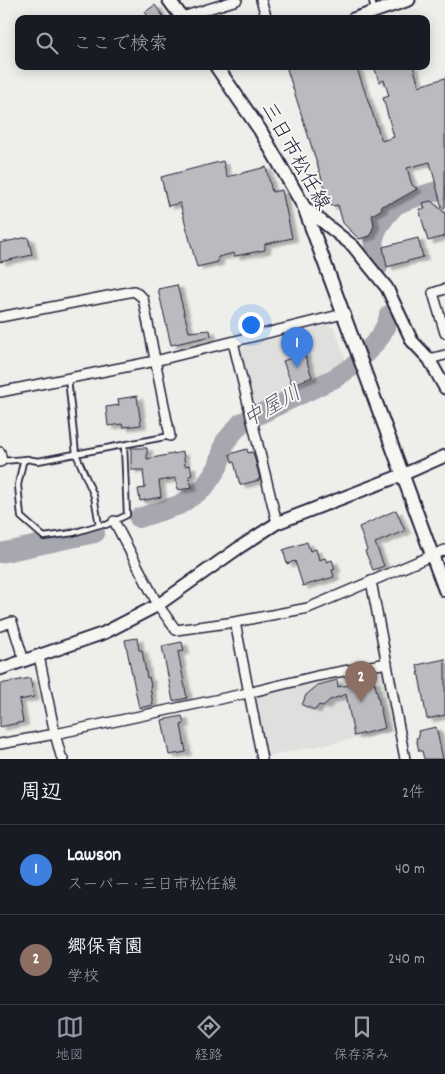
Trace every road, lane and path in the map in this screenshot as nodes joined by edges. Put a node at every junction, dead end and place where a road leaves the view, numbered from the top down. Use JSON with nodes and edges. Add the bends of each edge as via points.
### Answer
{"nodes":[{"id":1,"x":169,"y":0,"type":"edge"},
{"id":2,"x":237,"y":0,"type":"edge"},
{"id":3,"x":261,"y":0,"type":"edge"},
{"id":4,"x":409,"y":0,"type":"edge"},
{"id":5,"x":373,"y":6,"type":"edge"},
{"id":6,"x":180,"y":15,"type":"edge"},
{"id":7,"x":191,"y":15,"type":"edge"},
{"id":8,"x":267,"y":15,"type":"edge"},
{"id":9,"x":359,"y":15,"type":"edge"},
{"id":10,"x":219,"y":70,"type":"edge"},
{"id":11,"x":304,"y":207,"type":"junction"},
{"id":12,"x":445,"y":289,"type":"edge"},
{"id":13,"x":343,"y":314,"type":"junction"},
{"id":14,"x":0,"y":317,"type":"edge"},
{"id":15,"x":445,"y":333,"type":"edge"},
{"id":16,"x":233,"y":342,"type":"junction"},
{"id":17,"x":445,"y":354,"type":"edge"},
{"id":18,"x":429,"y":359,"type":"junction"},
{"id":19,"x":156,"y":361,"type":"junction"},
{"id":20,"x":68,"y":378,"type":"junction"},
{"id":21,"x":445,"y":388,"type":"edge"},
{"id":22,"x":0,"y":392,"type":"edge"},
{"id":23,"x":170,"y":436,"type":"joint"},
{"id":24,"x":124,"y":445,"type":"junction"},
{"id":25,"x":76,"y":454,"type":"junction"},
{"id":26,"x":445,"y":456,"type":"edge"},
{"id":27,"x":1,"y":458,"type":"edge"},
{"id":28,"x":27,"y":459,"type":"junction"},
{"id":29,"x":402,"y":475,"type":"junction"},
{"id":30,"x":114,"y":521,"type":"junction"},
{"id":31,"x":277,"y":523,"type":"junction"},
{"id":32,"x":99,"y":525,"type":"junction"},
{"id":33,"x":445,"y":550,"type":"edge"},
{"id":34,"x":432,"y":555,"type":"junction"},
{"id":35,"x":371,"y":581,"type":"junction"},
{"id":36,"x":445,"y":590,"type":"edge"},
{"id":37,"x":158,"y":605,"type":"junction"},
{"id":38,"x":235,"y":622,"type":"junction"},
{"id":39,"x":0,"y":626,"type":"edge"},
{"id":40,"x":39,"y":656,"type":"junction"},
{"id":41,"x":24,"y":661,"type":"junction"},
{"id":42,"x":387,"y":664,"type":"junction"},
{"id":43,"x":0,"y":668,"type":"edge"},
{"id":44,"x":248,"y":693,"type":"junction"},
{"id":45,"x":55,"y":734,"type":"junction"},
{"id":46,"x":0,"y":744,"type":"edge"},
{"id":47,"x":63,"y":759,"type":"edge"},
{"id":48,"x":261,"y":759,"type":"edge"},
{"id":49,"x":405,"y":759,"type":"edge"}],
"edges":[{"from":1,"to":6,"type":"main road"},
{"from":2,"to":7,"type":"street"},
{"from":3,"to":8,"type":"street"},
{"from":4,"to":5,"type":"street"},
{"from":5,"to":9,"type":"street"},
{"from":10,"to":11,"type":"main road","name":"三日市松任線","via":[[260,130]]},
{"from":11,"to":13,"type":"main road","name":"三日市松任線"},
{"from":11,"to":18,"type":"street","via":[[353,246],[387,288],[412,341]]},
{"from":12,"to":15,"type":"street","via":[[433,293]]},
{"from":13,"to":16,"type":"street"},
{"from":13,"to":29,"type":"main road","name":"三日市松任線"},
{"from":14,"to":19,"type":"street","via":[[134,291],[143,298]]},
{"from":16,"to":19,"type":"street"},
{"from":16,"to":31,"type":"street"},
{"from":17,"to":18,"type":"street"},
{"from":18,"to":21,"type":"street"},
{"from":19,"to":20,"type":"street"},
{"from":19,"to":23,"type":"street"},
{"from":20,"to":22,"type":"street"},
{"from":20,"to":25,"type":"lane"},
{"from":23,"to":24,"type":"lane"},
{"from":24,"to":25,"type":"lane"},
{"from":24,"to":30,"type":"lane","via":[[127,515]]},
{"from":25,"to":28,"type":"lane","via":[[38,461]]},
{"from":25,"to":32,"type":"lane","via":[[94,496]]},
{"from":26,"to":29,"type":"street"},
{"from":27,"to":28,"type":"lane"},
{"from":28,"to":32,"type":"lane","via":[[22,462],[18,485],[21,517],[44,537]]},
{"from":29,"to":31,"type":"street"},
{"from":29,"to":34,"type":"main road","name":"三日市松任線"},
{"from":30,"to":32,"type":"lane"},
{"from":30,"to":37,"type":"street"},
{"from":31,"to":37,"type":"street"},
{"from":33,"to":34,"type":"street"},
{"from":34,"to":35,"type":"street"},
{"from":34,"to":36,"type":"main road","name":"三日市松任線"},
{"from":35,"to":38,"type":"street","via":[[308,608]]},
{"from":35,"to":42,"type":"street"},
{"from":37,"to":38,"type":"street","via":[[176,630]]},
{"from":37,"to":40,"type":"street","via":[[104,633]]},
{"from":38,"to":44,"type":"street"},
{"from":39,"to":41,"type":"street","via":[[12,622]]},
{"from":40,"to":41,"type":"street"},
{"from":40,"to":45,"type":"street"},
{"from":41,"to":43,"type":"street"},
{"from":42,"to":44,"type":"street","via":[[317,676]]},
{"from":42,"to":49,"type":"street"},
{"from":44,"to":45,"type":"street"},
{"from":44,"to":48,"type":"street"},
{"from":45,"to":46,"type":"street"},
{"from":45,"to":47,"type":"street"}]}
